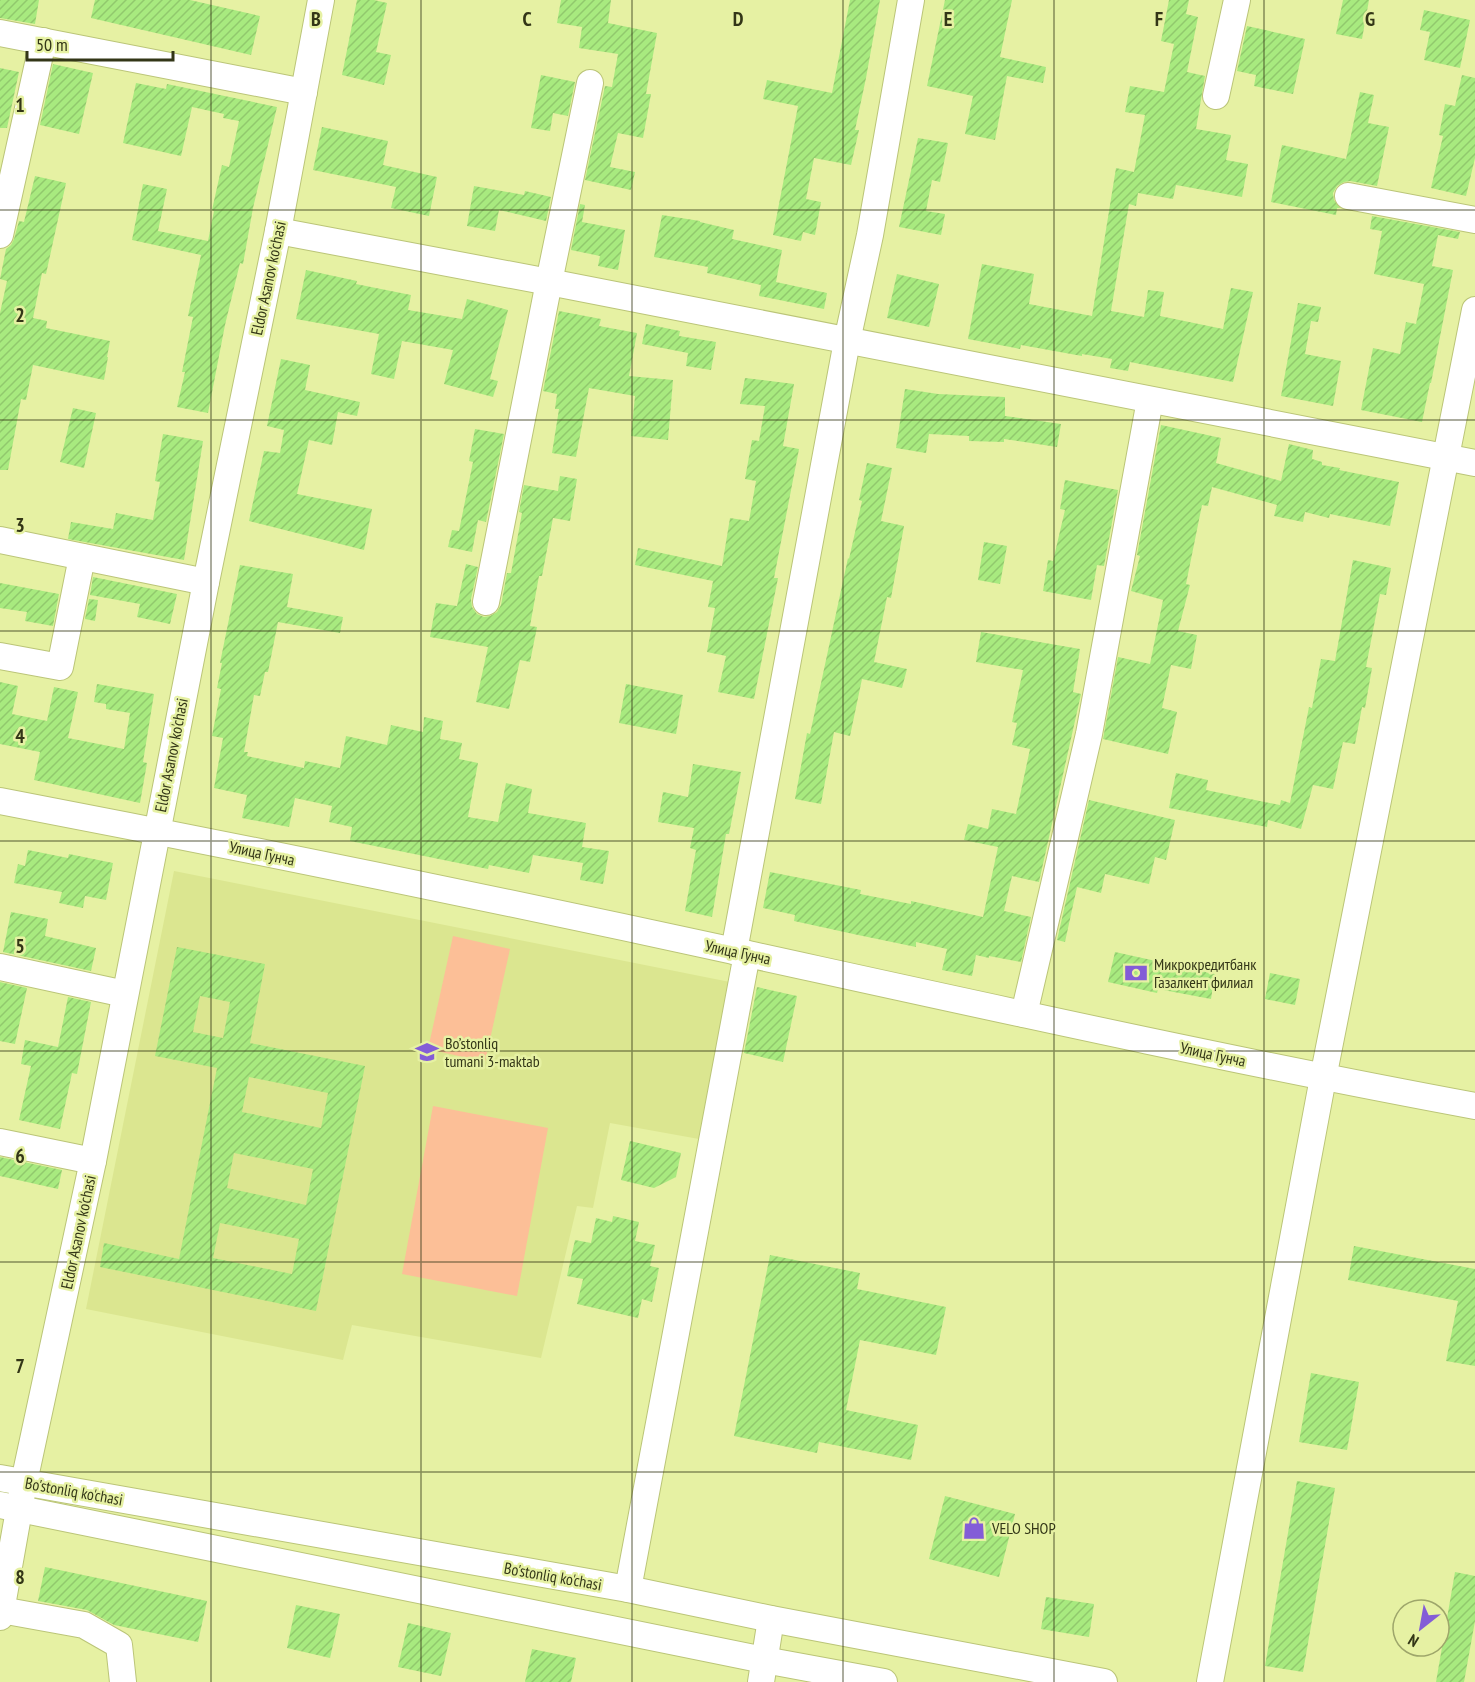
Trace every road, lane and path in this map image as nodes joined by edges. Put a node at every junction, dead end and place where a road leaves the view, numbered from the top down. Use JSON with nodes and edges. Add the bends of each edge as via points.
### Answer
{"nodes":[{"id":1,"x":321,"y":0,"type":"edge"},
{"id":2,"x":911,"y":0,"type":"edge"},
{"id":3,"x":1237,"y":0,"type":"edge"},
{"id":4,"x":0,"y":33,"type":"edge"},
{"id":5,"x":42,"y":41,"type":"junction"},
{"id":6,"x":590,"y":83,"type":"dead end"},
{"id":7,"x":304,"y":92,"type":"junction"},
{"id":8,"x":1216,"y":96,"type":"dead end"},
{"id":9,"x":1348,"y":196,"type":"dead end"},
{"id":10,"x":1475,"y":220,"type":"edge"},
{"id":11,"x":278,"y":231,"type":"junction"},
{"id":12,"x":0,"y":235,"type":"edge"},
{"id":13,"x":549,"y":282,"type":"junction"},
{"id":14,"x":1475,"y":310,"type":"edge"},
{"id":15,"x":847,"y":341,"type":"junction"},
{"id":16,"x":1150,"y":400,"type":"junction"},
{"id":17,"x":1445,"y":457,"type":"junction"},
{"id":18,"x":1475,"y":463,"type":"edge"},
{"id":19,"x":0,"y":540,"type":"edge"},
{"id":20,"x":82,"y":557,"type":"junction"},
{"id":21,"x":206,"y":582,"type":"junction"},
{"id":22,"x":486,"y":602,"type":"dead end"},
{"id":23,"x":0,"y":656,"type":"edge"},
{"id":24,"x":0,"y":801,"type":"edge"},
{"id":25,"x":156,"y":831,"type":"junction"},
{"id":26,"x":741,"y":952,"type":"junction"},
{"id":27,"x":0,"y":967,"type":"edge"},
{"id":28,"x":125,"y":994,"type":"junction"},
{"id":29,"x":1024,"y":1014,"type":"junction"},
{"id":30,"x":1323,"y":1078,"type":"junction"},
{"id":31,"x":1475,"y":1106,"type":"edge"},
{"id":32,"x":0,"y":1142,"type":"edge"},
{"id":33,"x":93,"y":1161,"type":"junction"},
{"id":34,"x":12,"y":1480,"type":"edge"},
{"id":35,"x":10,"y":1507,"type":"edge"},
{"id":36,"x":628,"y":1589,"type":"junction"},
{"id":37,"x":1,"y":1613,"type":"edge"},
{"id":38,"x":771,"y":1619,"type":"junction"},
{"id":39,"x":762,"y":1671,"type":"edge"},
{"id":40,"x":123,"y":1682,"type":"edge"},
{"id":41,"x":884,"y":1682,"type":"edge"},
{"id":42,"x":1104,"y":1682,"type":"edge"},
{"id":43,"x":1210,"y":1682,"type":"edge"}],
"edges":[{"from":1,"to":7,"type":"street","name":"Eldor Asanov ko'chasi"},
{"from":2,"to":15,"type":"street","via":[[870,235]]},
{"from":3,"to":8,"type":"street"},
{"from":4,"to":5,"type":"street"},
{"from":5,"to":7,"type":"street"},
{"from":5,"to":12,"type":"street"},
{"from":6,"to":13,"type":"street"},
{"from":7,"to":11,"type":"street","name":"Eldor Asanov ko'chasi"},
{"from":9,"to":10,"type":"street"},
{"from":11,"to":13,"type":"street"},
{"from":11,"to":21,"type":"street","name":"Eldor Asanov ko'chasi"},
{"from":13,"to":15,"type":"street"},
{"from":13,"to":22,"type":"street"},
{"from":14,"to":17,"type":"street"},
{"from":15,"to":16,"type":"street"},
{"from":15,"to":26,"type":"street"},
{"from":16,"to":17,"type":"street"},
{"from":16,"to":29,"type":"street","via":[[1089,734]]},
{"from":17,"to":18,"type":"street"},
{"from":17,"to":30,"type":"street"},
{"from":19,"to":20,"type":"street"},
{"from":20,"to":21,"type":"street"},
{"from":20,"to":23,"type":"street","via":[[60,667]]},
{"from":21,"to":25,"type":"street","name":"Eldor Asanov ko'chasi"},
{"from":24,"to":25,"type":"street","name":"Улица Гунча"},
{"from":25,"to":26,"type":"street","name":"Улица Гунча"},
{"from":25,"to":28,"type":"street","name":"Eldor Asanov ko'chasi"},
{"from":26,"to":29,"type":"street","name":"Улица Гунча"},
{"from":26,"to":36,"type":"street"},
{"from":27,"to":28,"type":"street"},
{"from":28,"to":33,"type":"street","name":"Eldor Asanov ko'chasi"},
{"from":29,"to":30,"type":"street","name":"Улица Гунча"},
{"from":30,"to":31,"type":"street","name":"Улица Гунча"},
{"from":30,"to":43,"type":"street"},
{"from":32,"to":33,"type":"street"},
{"from":33,"to":34,"type":"street","name":"Eldor Asanov ko'chasi"},
{"from":34,"to":35,"type":"street","name":"Eldor Asanov ko'chasi"},
{"from":34,"to":36,"type":"street","name":"Bo'stonliq ko'chasi"},
{"from":35,"to":37,"type":"street","name":"Eldor Asanov ko'chasi"},
{"from":35,"to":39,"type":"street","name":"Bo'stonliq ko'chasi"},
{"from":36,"to":38,"type":"street","name":"Bo'stonliq ko'chasi"},
{"from":37,"to":40,"type":"street","via":[[84,1625],[119,1645]]},
{"from":38,"to":39,"type":"street"},
{"from":38,"to":42,"type":"street","name":"Bo'stonliq ko'chasi"},
{"from":39,"to":41,"type":"street","name":"Bo'stonliq ko'chasi"}]}
